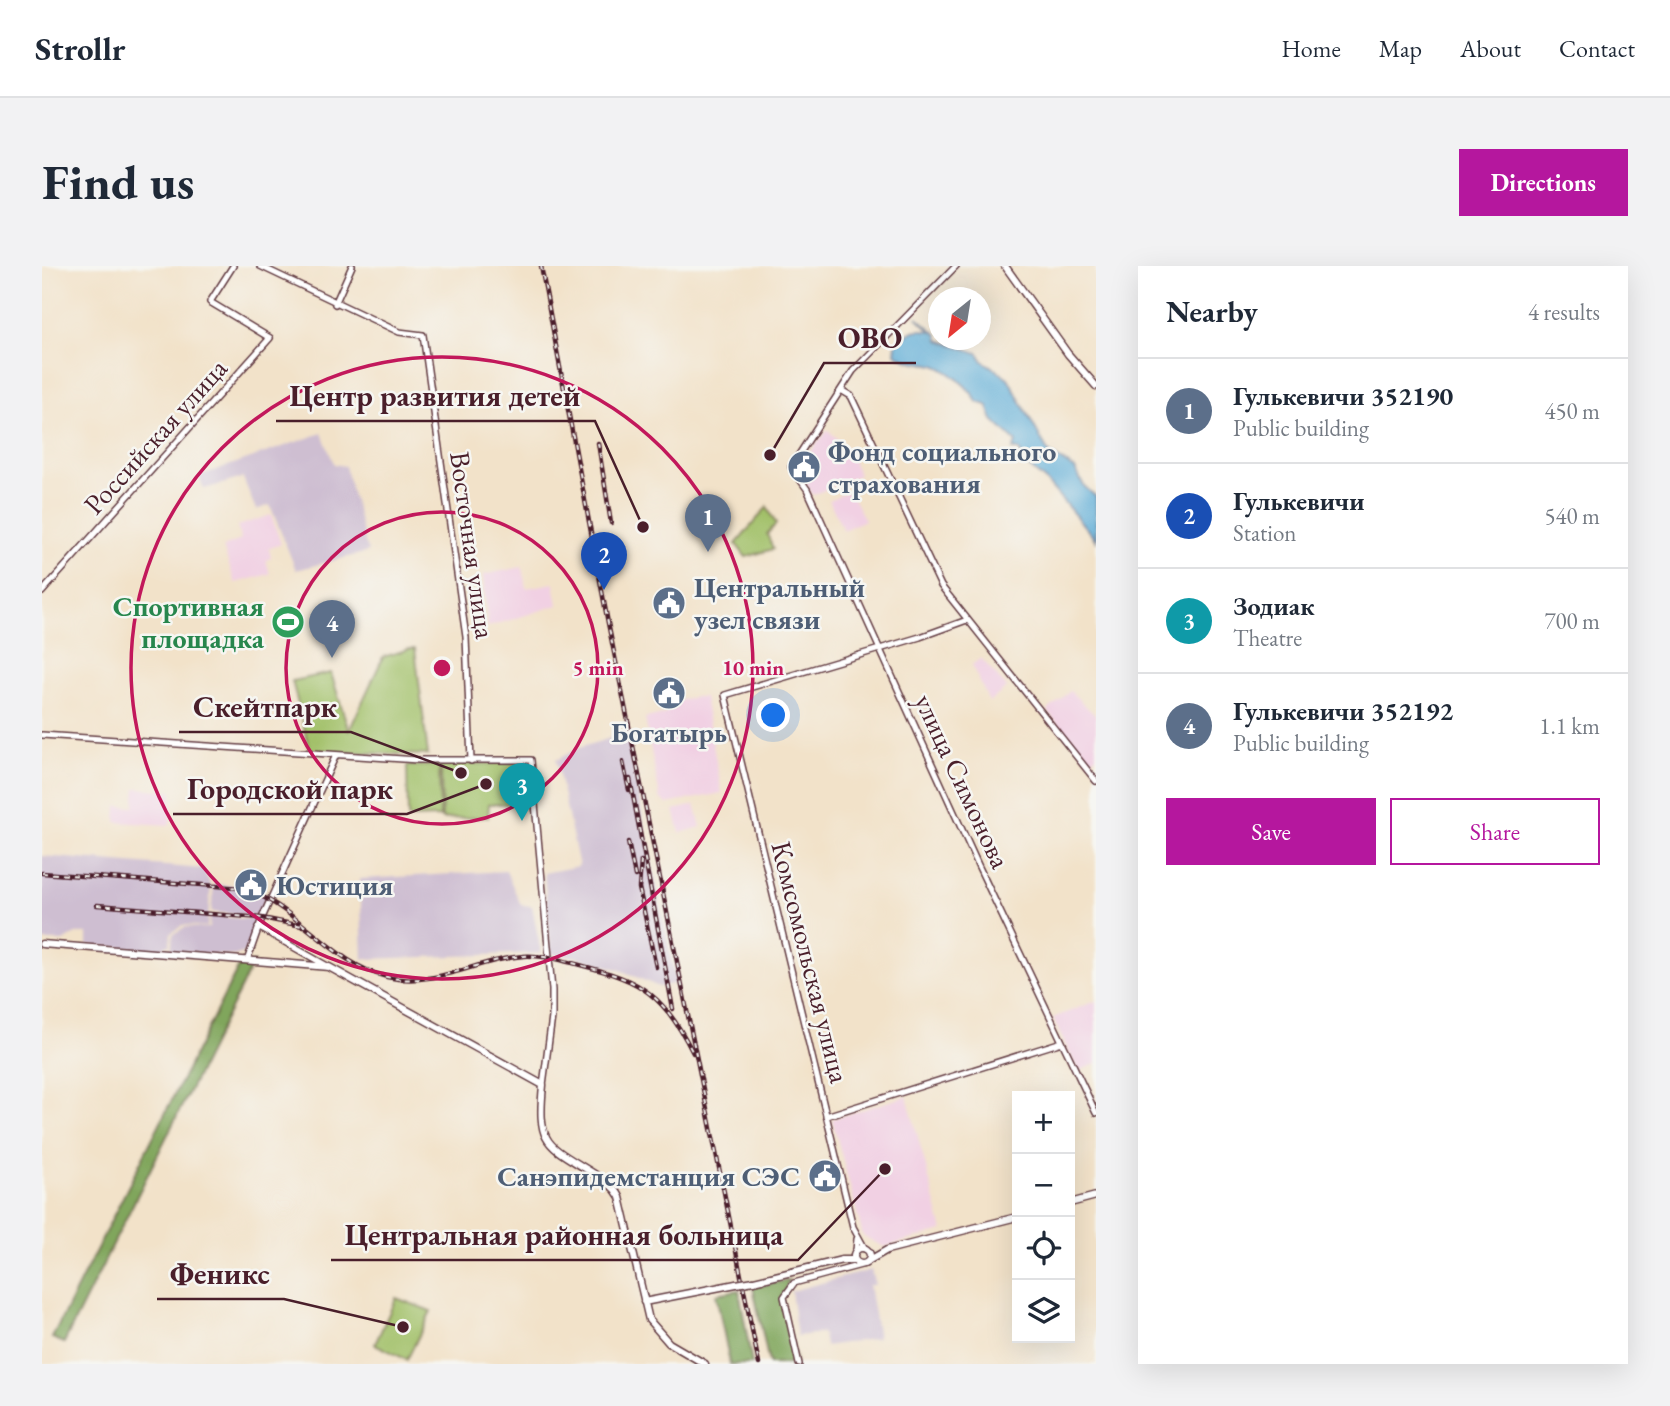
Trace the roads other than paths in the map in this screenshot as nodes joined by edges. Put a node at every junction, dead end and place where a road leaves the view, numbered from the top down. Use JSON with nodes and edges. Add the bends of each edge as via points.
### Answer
{"nodes":[{"id":1,"x":233,"y":266,"type":"edge"},
{"id":2,"x":260,"y":266,"type":"edge"},
{"id":3,"x":352,"y":266,"type":"edge"},
{"id":4,"x":956,"y":266,"type":"edge"},
{"id":5,"x":1004,"y":266,"type":"edge"},
{"id":6,"x":335,"y":304,"type":"junction"},
{"id":7,"x":1096,"y":386,"type":"edge"},
{"id":8,"x":841,"y":390,"type":"junction"},
{"id":9,"x":42,"y":592,"type":"edge"},
{"id":10,"x":967,"y":620,"type":"junction"},
{"id":11,"x":881,"y":649,"type":"junction"},
{"id":12,"x":42,"y":735,"type":"edge"},
{"id":13,"x":336,"y":755,"type":"junction"},
{"id":14,"x":471,"y":761,"type":"junction"},
{"id":15,"x":1096,"y":781,"type":"edge"},
{"id":16,"x":258,"y":927,"type":"junction"},
{"id":17,"x":42,"y":944,"type":"edge"},
{"id":18,"x":247,"y":958,"type":"junction"},
{"id":19,"x":329,"y":967,"type":"junction"},
{"id":20,"x":1062,"y":1042,"type":"junction"},
{"id":21,"x":544,"y":1085,"type":"junction"},
{"id":22,"x":1096,"y":1113,"type":"edge"},
{"id":23,"x":827,"y":1116,"type":"junction"},
{"id":24,"x":1096,"y":1196,"type":"edge"},
{"id":25,"x":1075,"y":1202,"type":"edge"},
{"id":26,"x":1012,"y":1218,"type":"edge"},
{"id":27,"x":857,"y":1239,"type":"junction"},
{"id":28,"x":865,"y":1249,"type":"junction"},
{"id":29,"x":887,"y":1250,"type":"junction"},
{"id":30,"x":856,"y":1251,"type":"junction"},
{"id":31,"x":842,"y":1260,"type":"junction"},
{"id":32,"x":855,"y":1261,"type":"junction"},
{"id":33,"x":867,"y":1262,"type":"junction"},
{"id":34,"x":850,"y":1270,"type":"junction"},
{"id":35,"x":644,"y":1302,"type":"junction"},
{"id":36,"x":705,"y":1364,"type":"edge"},
{"id":37,"x":799,"y":1364,"type":"edge"}],
"edges":[{"from":1,"to":9,"type":"street","name":"Российская улица","via":[[210,302],[270,338]]},
{"from":2,"to":6,"type":"street"},
{"from":3,"to":6,"type":"street"},
{"from":4,"to":8,"type":"street","via":[[864,359]]},
{"from":5,"to":7,"type":"main road"},
{"from":6,"to":14,"type":"street","name":"Восточная улица","via":[[399,332],[424,335],[466,637]]},
{"from":8,"to":10,"type":"street","via":[[851,397],[941,586]]},
{"from":8,"to":11,"type":"street","name":"улица Симонова","via":[[790,467],[807,489]]},
{"from":10,"to":11,"type":"street"},
{"from":10,"to":15,"type":"street"},
{"from":11,"to":20,"type":"street","name":"улица Симонова"},
{"from":11,"to":23,"type":"street","name":"Комсомольская улица","via":[[725,695]]},
{"from":12,"to":13,"type":"street"},
{"from":13,"to":14,"type":"street"},
{"from":13,"to":16,"type":"street"},
{"from":14,"to":21,"type":"street","via":[[531,760],[552,990]]},
{"from":16,"to":18,"type":"street"},
{"from":16,"to":19,"type":"street"},
{"from":17,"to":18,"type":"main road"},
{"from":18,"to":19,"type":"main road"},
{"from":19,"to":21,"type":"main road"},
{"from":20,"to":22,"type":"street","name":"улица Симонова"},
{"from":20,"to":23,"type":"street"},
{"from":21,"to":35,"type":"main road","via":[[540,1126],[547,1142],[617,1191]]},
{"from":23,"to":27,"type":"street","name":"Комсомольская улица"},
{"from":24,"to":25,"type":"main road"},
{"from":26,"to":29,"type":"main road"},
{"from":27,"to":28,"type":"street","name":"Комсомольская улица"},
{"from":27,"to":30,"type":"street","name":"Комсомольская улица"},
{"from":28,"to":29,"type":"main road"},
{"from":28,"to":30,"type":"main road"},
{"from":28,"to":33,"type":"main road","via":[[870,1255]]},
{"from":29,"to":33,"type":"main road"},
{"from":30,"to":31,"type":"main road"},
{"from":30,"to":32,"type":"main road"},
{"from":31,"to":32,"type":"main road"},
{"from":31,"to":35,"type":"main road","bridge":true},
{"from":32,"to":33,"type":"main road"},
{"from":32,"to":34,"type":"street"},
{"from":33,"to":34,"type":"street"},
{"from":34,"to":37,"type":"street","via":[[794,1283],[786,1290]]},
{"from":35,"to":36,"type":"main road","via":[[660,1335]]}]}
